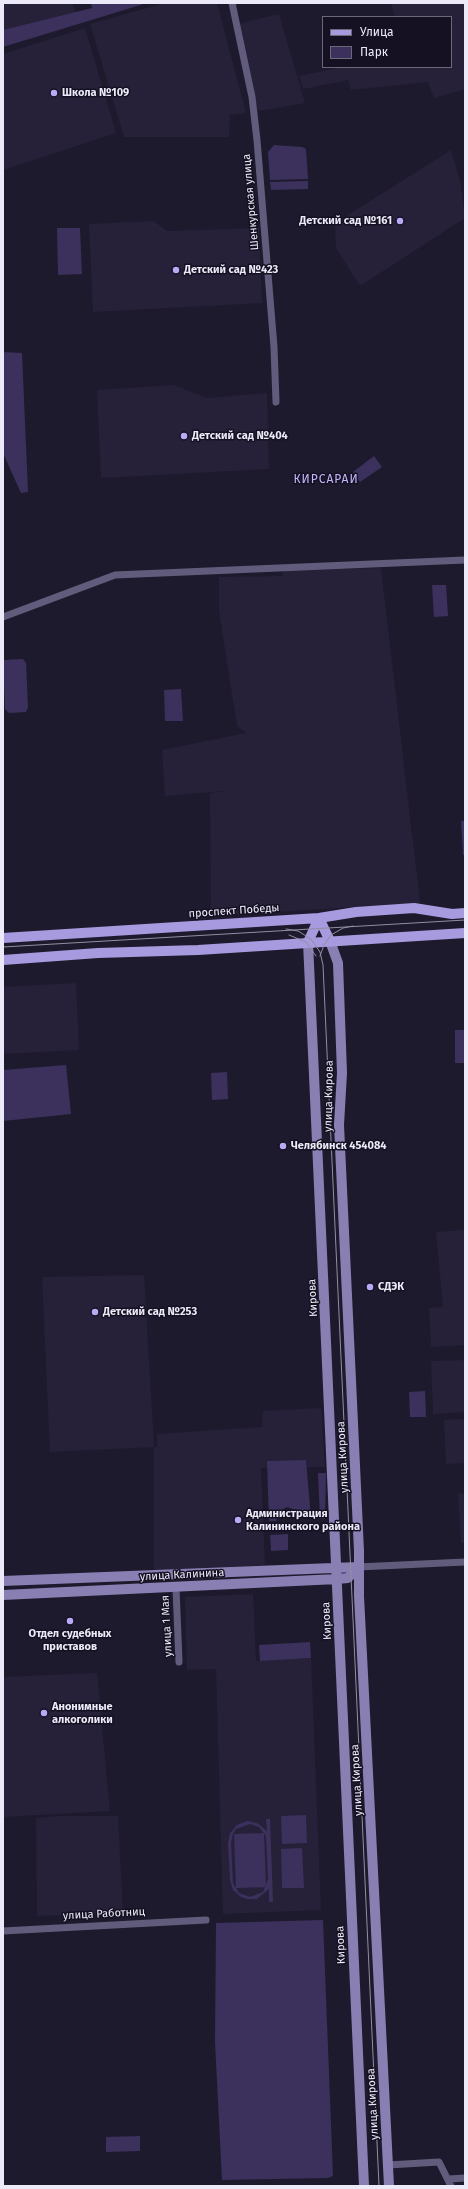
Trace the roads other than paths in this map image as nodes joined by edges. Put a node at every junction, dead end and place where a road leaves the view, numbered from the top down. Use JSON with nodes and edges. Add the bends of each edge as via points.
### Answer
{"nodes":[{"id":1,"x":232,"y":3,"type":"edge"},
{"id":2,"x":276,"y":402,"type":"dead end"},
{"id":3,"x":465,"y":560,"type":"edge"},
{"id":4,"x":3,"y":617,"type":"edge"},
{"id":5,"x":465,"y":913,"type":"edge"},
{"id":6,"x":319,"y":918,"type":"junction"},
{"id":7,"x":465,"y":933,"type":"edge"},
{"id":8,"x":3,"y":938,"type":"edge"},
{"id":9,"x":330,"y":941,"type":"junction"},
{"id":10,"x":308,"y":942,"type":"junction"},
{"id":11,"x":3,"y":960,"type":"edge"},
{"id":12,"x":314,"y":1056,"type":"joint"},
{"id":13,"x":465,"y":1562,"type":"edge"},
{"id":14,"x":358,"y":1567,"type":"junction"},
{"id":15,"x":337,"y":1568,"type":"junction"},
{"id":16,"x":337,"y":1579,"type":"junction"},
{"id":17,"x":3,"y":1581,"type":"edge"},
{"id":18,"x":176,"y":1588,"type":"junction"},
{"id":19,"x":3,"y":1595,"type":"edge"},
{"id":20,"x":180,"y":1662,"type":"dead end"},
{"id":21,"x":206,"y":1920,"type":"dead end"},
{"id":22,"x":3,"y":1931,"type":"edge"},
{"id":23,"x":388,"y":2165,"type":"junction"},
{"id":24,"x":465,"y":2178,"type":"edge"},
{"id":25,"x":450,"y":2182,"type":"edge"},
{"id":26,"x":364,"y":2186,"type":"edge"},
{"id":27,"x":389,"y":2186,"type":"edge"}],
"edges":[{"from":1,"to":2,"type":"street","name":"Шенкурская улица","via":[[252,97],[256,133],[274,348]]},
{"from":3,"to":4,"type":"street","via":[[115,576]]},
{"from":5,"to":6,"type":"main road","name":"проспект Победы","via":[[452,914],[414,908],[356,912]]},
{"from":6,"to":8,"type":"main road","name":"проспект Победы"},
{"from":6,"to":9,"type":"main road","name":"улица Кирова"},
{"from":6,"to":10,"type":"main road","name":"улица Кирова"},
{"from":7,"to":9,"type":"main road"},
{"from":9,"to":10,"type":"main road"},
{"from":9,"to":14,"type":"main road","name":"улица Кирова","via":[[338,963],[342,1073],[339,1125],[359,1543]]},
{"from":10,"to":11,"type":"main road"},
{"from":10,"to":12,"type":"main road","name":"улица Кирова"},
{"from":12,"to":15,"type":"main road","name":"Кирова"},
{"from":13,"to":14,"type":"street","name":"улица Калинина"},
{"from":14,"to":15,"type":"main road","name":"улица Калинина"},
{"from":14,"to":16,"type":"main road","name":"улица Калинина","via":[[348,1578]]},
{"from":14,"to":23,"type":"main road","name":"улица Кирова"},
{"from":15,"to":16,"type":"main road","name":"Кирова"},
{"from":15,"to":17,"type":"main road","name":"улица Калинина"},
{"from":16,"to":18,"type":"main road","name":"улица Калинина"},
{"from":16,"to":26,"type":"main road","name":"Кирова"},
{"from":18,"to":19,"type":"main road","name":"улица Калинина"},
{"from":18,"to":20,"type":"street","name":"улица 1 Мая"},
{"from":21,"to":22,"type":"street","name":"улица Работниц"},
{"from":23,"to":25,"type":"street","via":[[439,2162]]},
{"from":23,"to":27,"type":"main road","name":"улица Кирова"},
{"from":24,"to":25,"type":"street"}]}
